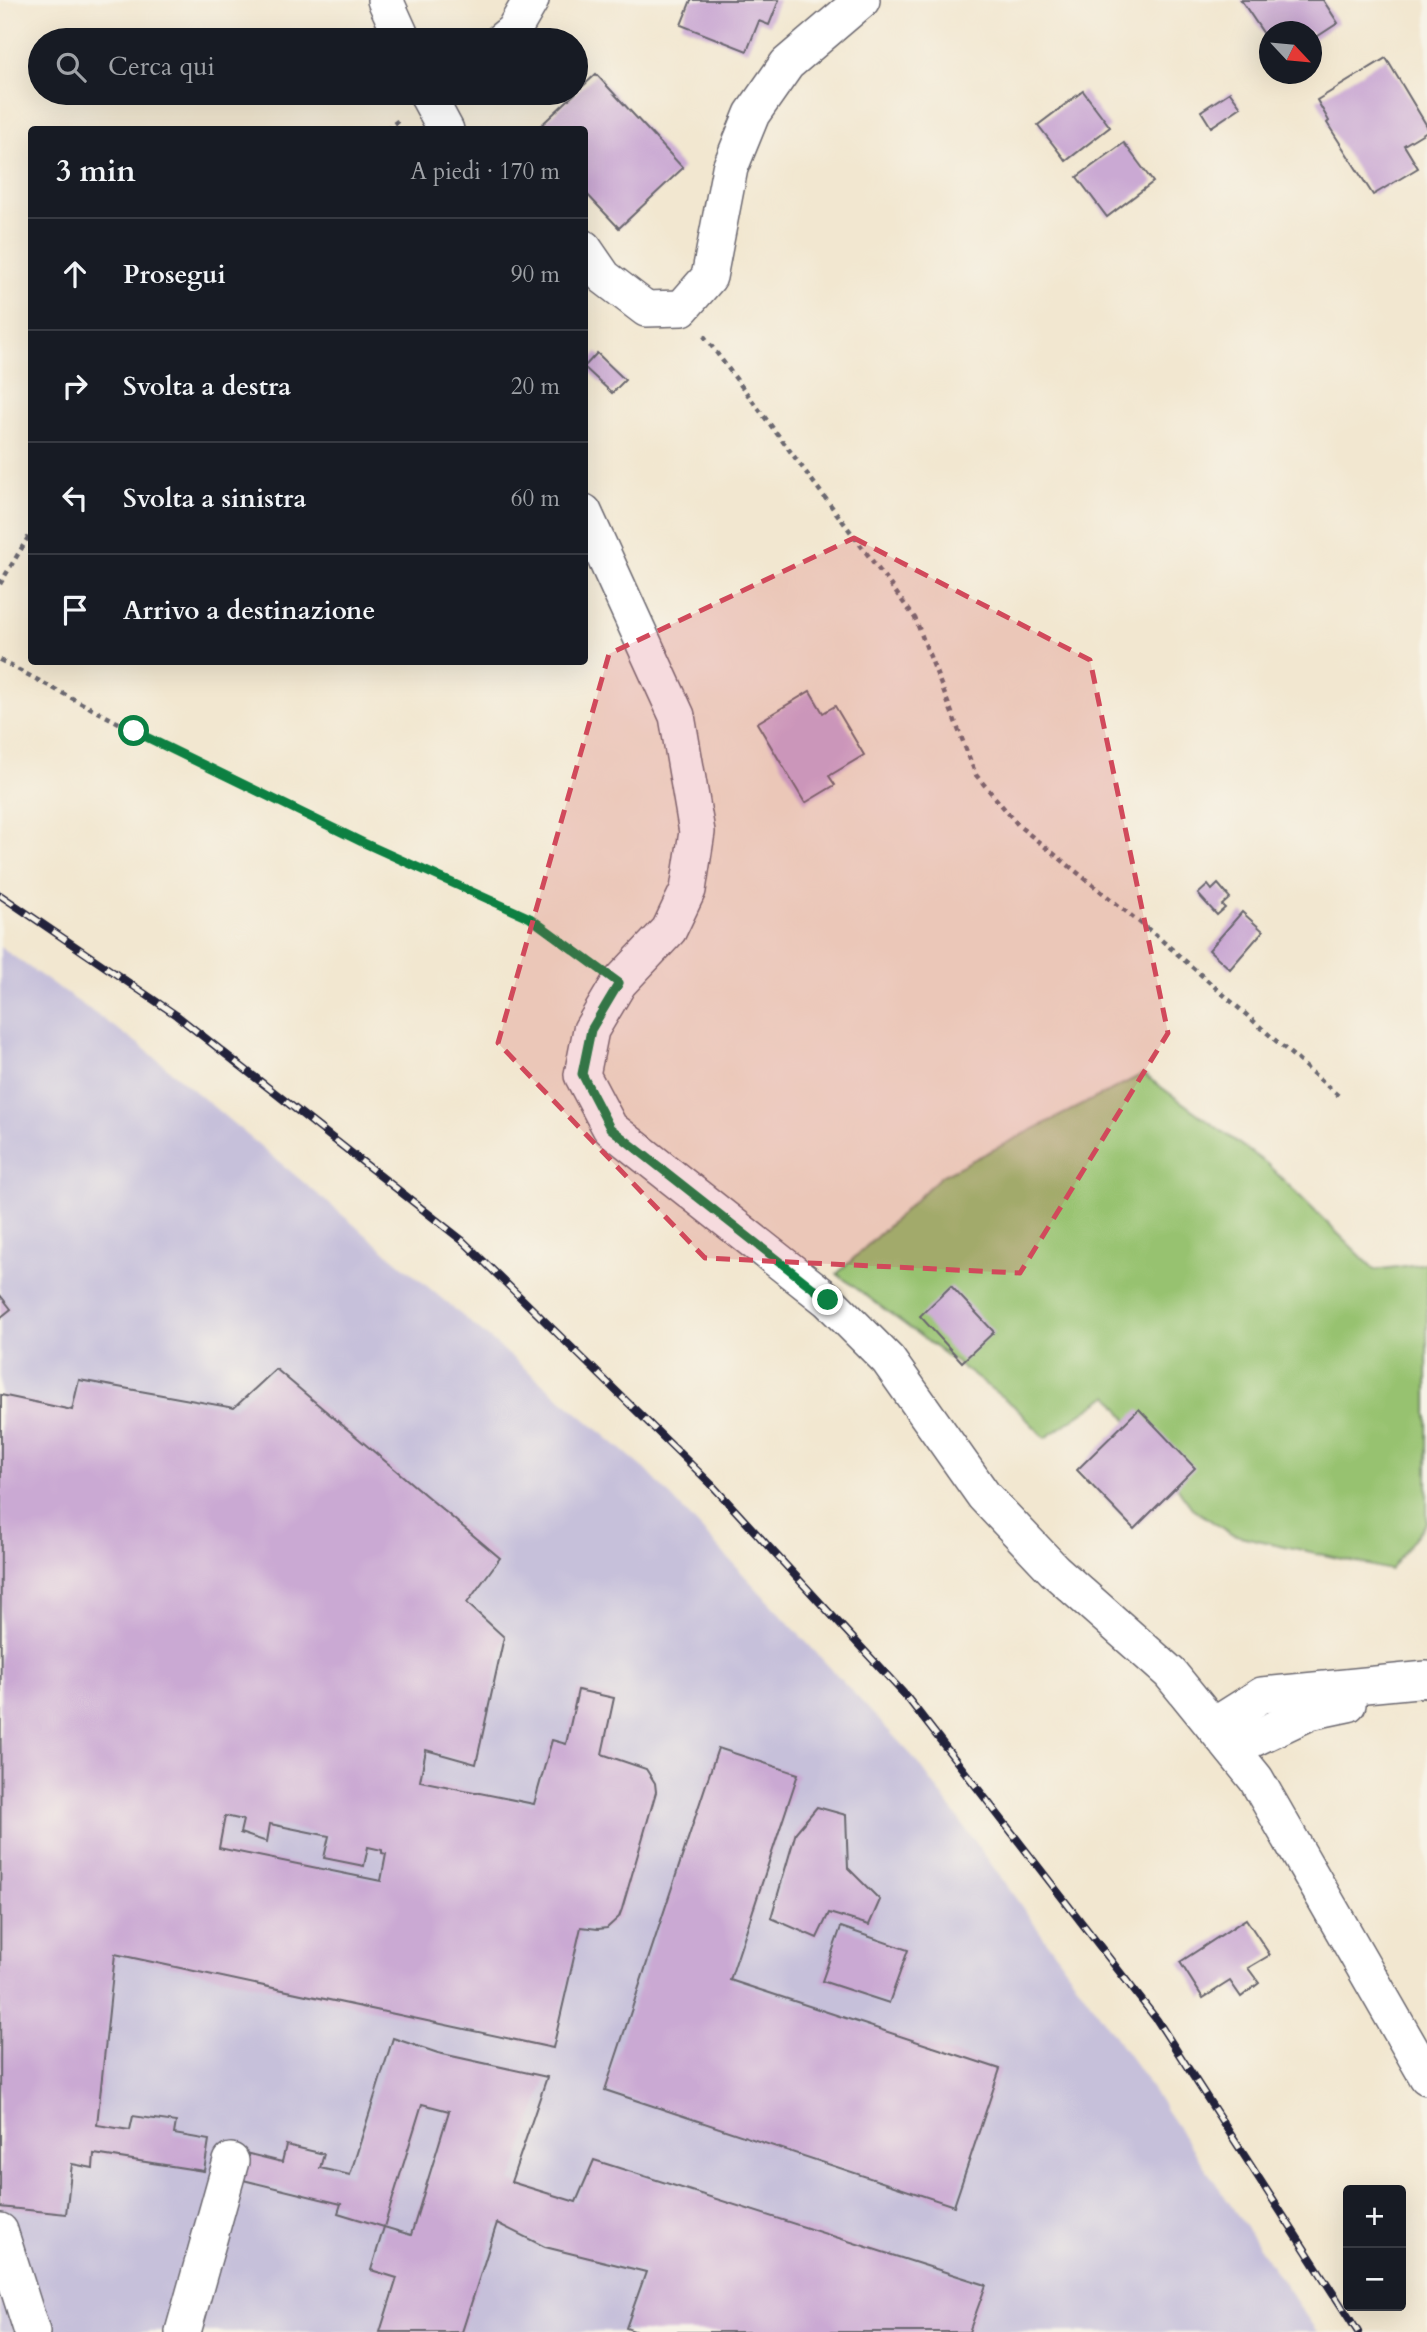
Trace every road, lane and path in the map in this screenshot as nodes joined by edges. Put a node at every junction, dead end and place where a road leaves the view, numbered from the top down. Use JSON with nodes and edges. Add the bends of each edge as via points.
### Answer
{"nodes":[{"id":1,"x":385,"y":0,"type":"edge"},
{"id":2,"x":531,"y":0,"type":"edge"},
{"id":3,"x":862,"y":0,"type":"edge"},
{"id":4,"x":398,"y":28,"type":"edge"},
{"id":5,"x":515,"y":28,"type":"edge"},
{"id":6,"x":588,"y":254,"type":"edge"},
{"id":7,"x":682,"y":308,"type":"junction"},
{"id":8,"x":588,"y":521,"type":"edge"},
{"id":9,"x":28,"y":538,"type":"edge"},
{"id":10,"x":0,"y":584,"type":"edge"},
{"id":11,"x":0,"y":660,"type":"edge"},
{"id":12,"x":619,"y":983,"type":"junction"},
{"id":13,"x":1341,"y":1098,"type":"dead end"},
{"id":14,"x":1427,"y":1679,"type":"edge"},
{"id":15,"x":1427,"y":1703,"type":"edge"},
{"id":16,"x":1222,"y":1737,"type":"junction"},
{"id":17,"x":1427,"y":2077,"type":"edge"},
{"id":18,"x":231,"y":2161,"type":"dead end"},
{"id":19,"x":0,"y":2231,"type":"edge"},
{"id":20,"x":32,"y":2332,"type":"edge"},
{"id":21,"x":183,"y":2332,"type":"edge"}],
"edges":[{"from":1,"to":4,"type":"street"},
{"from":2,"to":5,"type":"street"},
{"from":3,"to":7,"type":"street","via":[[787,64],[752,114],[730,168],[709,277]]},
{"from":6,"to":7,"type":"street","via":[[604,277],[646,309]]},
{"from":7,"to":13,"type":"path","via":[[915,618],[976,775],[1019,826],[1158,937]]},
{"from":8,"to":12,"type":"street","via":[[677,716],[697,832],[688,890],[669,930]]},
{"from":9,"to":10,"type":"path"},
{"from":11,"to":12,"type":"path","via":[[134,731],[530,918]]},
{"from":12,"to":16,"type":"street","via":[[591,1030],[582,1074],[610,1128],[828,1300],[888,1360],[984,1496],[1054,1570],[1170,1673]]},
{"from":14,"to":16,"type":"street","via":[[1262,1695]]},
{"from":15,"to":16,"type":"street","via":[[1360,1701]]},
{"from":16,"to":17,"type":"street","via":[[1256,1779]]},
{"from":18,"to":21,"type":"street"},
{"from":19,"to":20,"type":"street"}]}
